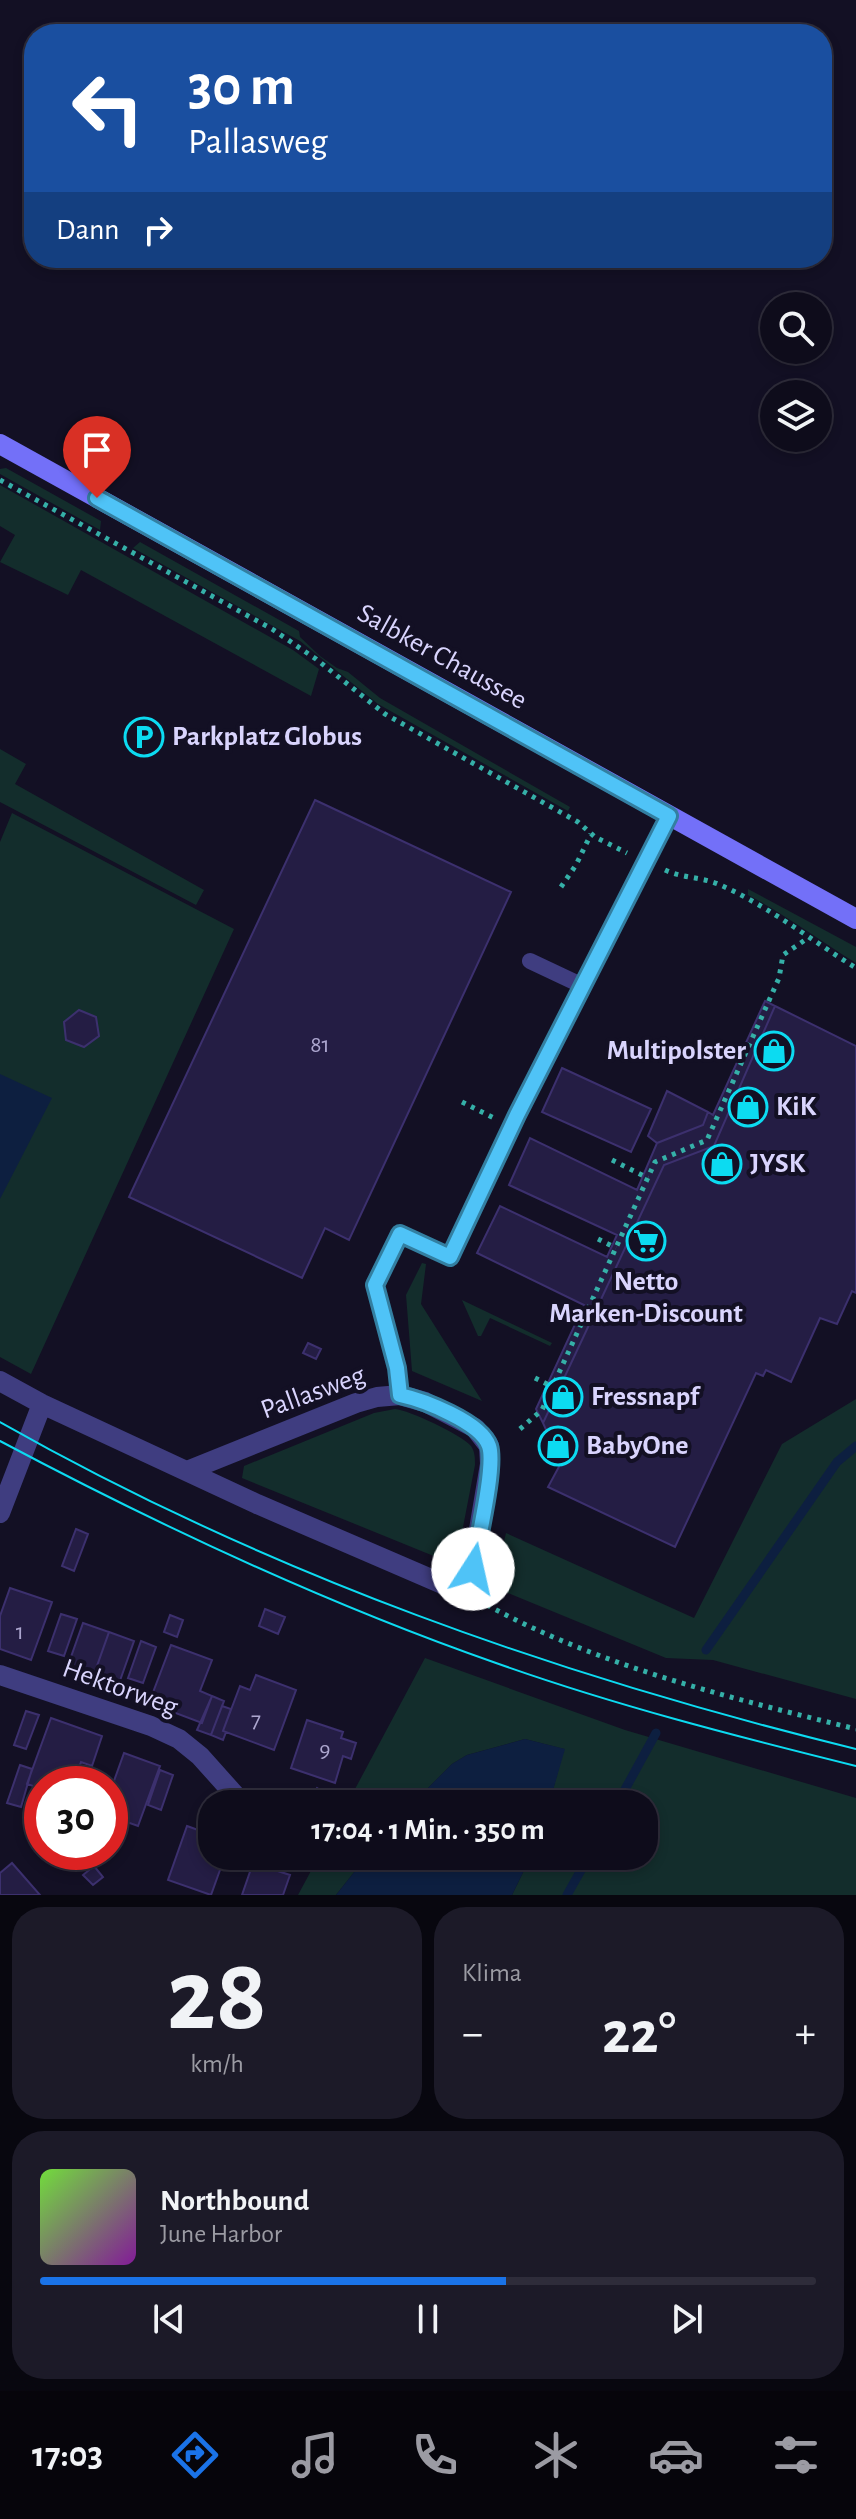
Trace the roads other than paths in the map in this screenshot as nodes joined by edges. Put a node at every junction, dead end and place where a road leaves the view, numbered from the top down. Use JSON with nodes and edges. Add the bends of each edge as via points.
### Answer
{"nodes":[{"id":1,"x":0,"y":444,"type":"edge"},
{"id":2,"x":669,"y":816,"type":"junction"},
{"id":3,"x":856,"y":919,"type":"edge"},
{"id":4,"x":530,"y":961,"type":"dead end"},
{"id":5,"x":583,"y":986,"type":"junction"},
{"id":6,"x":0,"y":1381,"type":"edge"},
{"id":7,"x":400,"y":1395,"type":"junction"},
{"id":8,"x":42,"y":1404,"type":"junction"},
{"id":9,"x":187,"y":1471,"type":"junction"},
{"id":10,"x":0,"y":1513,"type":"edge"},
{"id":11,"x":0,"y":1675,"type":"edge"},
{"id":12,"x":230,"y":1790,"type":"edge"}],
"edges":[{"from":1,"to":2,"type":"main road","name":"Salbker Chaussee"},
{"from":2,"to":3,"type":"main road","name":"Salbker Chaussee"},
{"from":2,"to":5,"type":"lane"},
{"from":4,"to":5,"type":"lane"},
{"from":5,"to":7,"type":"lane","via":[[450,1257],[400,1234],[375,1285]]},
{"from":6,"to":8,"type":"street"},
{"from":7,"to":9,"type":"street","name":"Pallasweg","via":[[356,1403]]},
{"from":7,"to":9,"type":"street","name":"Pallasweg","via":[[470,1424],[489,1446],[468,1595]]},
{"from":8,"to":9,"type":"street"},
{"from":8,"to":10,"type":"street"},
{"from":11,"to":12,"type":"street","name":"Hektorweg","via":[[179,1739]]}]}
